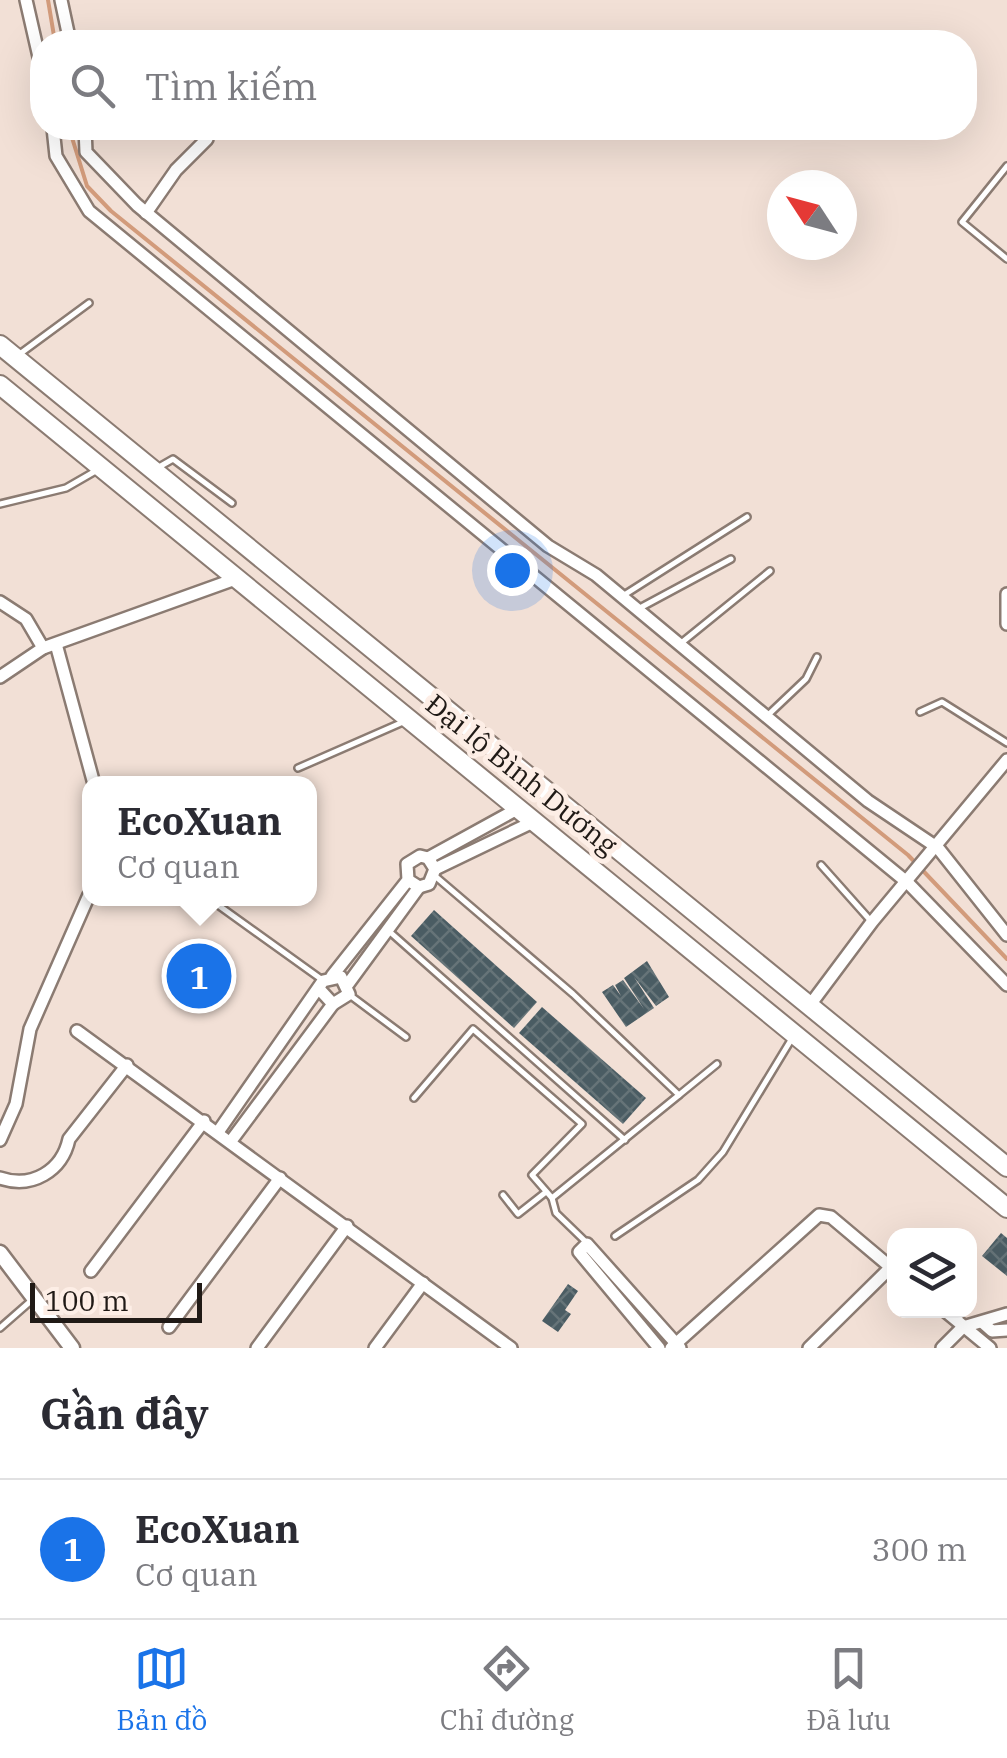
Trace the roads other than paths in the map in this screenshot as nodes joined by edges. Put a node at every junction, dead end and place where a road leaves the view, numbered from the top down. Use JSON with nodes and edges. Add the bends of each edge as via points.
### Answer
{"nodes":[{"id":1,"x":26,"y":0,"type":"edge"},
{"id":2,"x":61,"y":0,"type":"edge"},
{"id":3,"x":33,"y":30,"type":"edge"},
{"id":4,"x":67,"y":30,"type":"edge"},
{"id":5,"x":54,"y":140,"type":"edge"},
{"id":6,"x":86,"y":140,"type":"edge"},
{"id":7,"x":207,"y":140,"type":"edge"},
{"id":8,"x":1007,"y":166,"type":"edge"},
{"id":9,"x":146,"y":214,"type":"junction"},
{"id":10,"x":1007,"y":259,"type":"edge"},
{"id":11,"x":89,"y":303,"type":"dead end"},
{"id":12,"x":7,"y":351,"type":"edge"},
{"id":13,"x":0,"y":385,"type":"edge"},
{"id":14,"x":146,"y":464,"type":"junction"},
{"id":15,"x":102,"y":468,"type":"junction"},
{"id":16,"x":0,"y":504,"type":"edge"},
{"id":17,"x":232,"y":504,"type":"dead end"},
{"id":18,"x":747,"y":517,"type":"dead end"},
{"id":19,"x":732,"y":559,"type":"dead end"},
{"id":20,"x":770,"y":571,"type":"dead end"},
{"id":21,"x":238,"y":578,"type":"junction"},
{"id":22,"x":1007,"y":594,"type":"edge"},
{"id":23,"x":619,"y":598,"type":"junction"},
{"id":24,"x":0,"y":602,"type":"edge"},
{"id":25,"x":636,"y":610,"type":"junction"},
{"id":26,"x":1007,"y":624,"type":"edge"},
{"id":27,"x":50,"y":646,"type":"junction"},
{"id":28,"x":678,"y":646,"type":"junction"},
{"id":29,"x":817,"y":657,"type":"dead end"},
{"id":30,"x":0,"y":677,"type":"edge"},
{"id":31,"x":920,"y":712,"type":"dead end"},
{"id":32,"x":410,"y":718,"type":"junction"},
{"id":33,"x":764,"y":718,"type":"junction"},
{"id":34,"x":1007,"y":743,"type":"edge"},
{"id":35,"x":1007,"y":760,"type":"edge"},
{"id":36,"x":298,"y":768,"type":"dead end"},
{"id":37,"x":91,"y":776,"type":"edge"},
{"id":38,"x":1002,"y":776,"type":"edge"},
{"id":39,"x":538,"y":784,"type":"junction"},
{"id":40,"x":554,"y":796,"type":"junction"},
{"id":41,"x":519,"y":808,"type":"junction"},
{"id":42,"x":535,"y":821,"type":"junction"},
{"id":43,"x":934,"y":851,"type":"junction"},
{"id":44,"x":821,"y":866,"type":"dead end"},
{"id":45,"x":432,"y":868,"type":"junction"},
{"id":46,"x":413,"y":883,"type":"junction"},
{"id":47,"x":908,"y":883,"type":"junction"},
{"id":48,"x":84,"y":906,"type":"edge"},
{"id":49,"x":219,"y":906,"type":"edge"},
{"id":50,"x":872,"y":922,"type":"junction"},
{"id":51,"x":388,"y":930,"type":"junction"},
{"id":52,"x":1007,"y":935,"type":"edge"},
{"id":53,"x":325,"y":982,"type":"junction"},
{"id":54,"x":1007,"y":985,"type":"edge"},
{"id":55,"x":348,"y":989,"type":"junction"},
{"id":56,"x":333,"y":1004,"type":"junction"},
{"id":57,"x":810,"y":1005,"type":"junction"},
{"id":58,"x":77,"y":1031,"type":"dead end"},
{"id":59,"x":795,"y":1033,"type":"junction"},
{"id":60,"x":406,"y":1037,"type":"dead end"},
{"id":61,"x":717,"y":1064,"type":"dead end"},
{"id":62,"x":128,"y":1065,"type":"junction"},
{"id":63,"x":679,"y":1095,"type":"junction"},
{"id":64,"x":414,"y":1098,"type":"dead end"},
{"id":65,"x":204,"y":1121,"type":"junction"},
{"id":66,"x":218,"y":1132,"type":"junction"},
{"id":67,"x":0,"y":1140,"type":"edge"},
{"id":68,"x":626,"y":1140,"type":"junction"},
{"id":69,"x":231,"y":1141,"type":"junction"},
{"id":70,"x":1007,"y":1167,"type":"edge"},
{"id":71,"x":0,"y":1178,"type":"edge"},
{"id":72,"x":280,"y":1178,"type":"junction"},
{"id":73,"x":546,"y":1192,"type":"junction"},
{"id":74,"x":503,"y":1195,"type":"dead end"},
{"id":75,"x":552,"y":1198,"type":"junction"},
{"id":76,"x":1007,"y":1208,"type":"edge"},
{"id":77,"x":347,"y":1226,"type":"junction"},
{"id":78,"x":616,"y":1236,"type":"dead end"},
{"id":79,"x":587,"y":1244,"type":"junction"},
{"id":80,"x":0,"y":1253,"type":"edge"},
{"id":81,"x":887,"y":1263,"type":"edge"},
{"id":82,"x":92,"y":1271,"type":"dead end"},
{"id":83,"x":887,"y":1274,"type":"edge"},
{"id":84,"x":423,"y":1283,"type":"junction"},
{"id":85,"x":34,"y":1298,"type":"junction"},
{"id":86,"x":1007,"y":1314,"type":"edge"},
{"id":87,"x":953,"y":1318,"type":"edge"},
{"id":88,"x":983,"y":1324,"type":"junction"},
{"id":89,"x":169,"y":1327,"type":"dead end"},
{"id":90,"x":963,"y":1327,"type":"junction"},
{"id":91,"x":0,"y":1328,"type":"edge"},
{"id":92,"x":1007,"y":1330,"type":"edge"},
{"id":93,"x":491,"y":1342,"type":"edge"},
{"id":94,"x":675,"y":1347,"type":"edge"},
{"id":95,"x":72,"y":1348,"type":"edge"},
{"id":96,"x":256,"y":1348,"type":"edge"},
{"id":97,"x":376,"y":1348,"type":"edge"},
{"id":98,"x":511,"y":1348,"type":"edge"},
{"id":99,"x":659,"y":1348,"type":"edge"},
{"id":100,"x":808,"y":1348,"type":"edge"},
{"id":101,"x":942,"y":1348,"type":"edge"},
{"id":102,"x":990,"y":1348,"type":"edge"}],
"edges":[{"from":1,"to":3,"type":"street"},
{"from":2,"to":4,"type":"street"},
{"from":5,"to":47,"type":"street","via":[[56,156],[89,212]]},
{"from":6,"to":9,"type":"street","via":[[86,152]]},
{"from":7,"to":9,"type":"street"},
{"from":8,"to":10,"type":"lane","via":[[962,222]]},
{"from":9,"to":23,"type":"street"},
{"from":11,"to":12,"type":"lane"},
{"from":12,"to":14,"type":"highway","name":"Đại lộ Bình Dương"},
{"from":13,"to":15,"type":"highway","name":"Đại lộ Bình Dương"},
{"from":14,"to":17,"type":"lane","via":[[160,467],[173,459]]},
{"from":14,"to":39,"type":"highway","name":"Đại lộ Bình Dương"},
{"from":15,"to":16,"type":"lane","via":[[66,488]]},
{"from":15,"to":21,"type":"highway","name":"Đại lộ Bình Dương"},
{"from":18,"to":23,"type":"lane"},
{"from":19,"to":25,"type":"lane"},
{"from":20,"to":28,"type":"lane"},
{"from":21,"to":27,"type":"street"},
{"from":21,"to":32,"type":"highway","name":"Đại lộ Bình Dương"},
{"from":22,"to":26,"type":"street"},
{"from":23,"to":25,"type":"street"},
{"from":24,"to":27,"type":"street"},
{"from":25,"to":28,"type":"street"},
{"from":27,"to":30,"type":"street"},
{"from":27,"to":37,"type":"street"},
{"from":28,"to":33,"type":"street"},
{"from":29,"to":33,"type":"lane","via":[[806,679]]},
{"from":31,"to":34,"type":"lane","via":[[942,702]]},
{"from":32,"to":36,"type":"lane"},
{"from":32,"to":41,"type":"highway","name":"Đại lộ Bình Dương"},
{"from":33,"to":43,"type":"street"},
{"from":35,"to":38,"type":"street"},
{"from":38,"to":43,"type":"street"},
{"from":39,"to":40,"type":"highway","name":"Đại lộ Bình Dương"},
{"from":39,"to":41,"type":"highway"},
{"from":40,"to":42,"type":"highway"},
{"from":40,"to":57,"type":"highway","name":"Đại lộ Bình Dương"},
{"from":41,"to":42,"type":"highway","name":"Đại lộ Bình Dương"},
{"from":41,"to":45,"type":"street"},
{"from":42,"to":45,"type":"street"},
{"from":42,"to":59,"type":"highway","name":"Đại lộ Bình Dương"},
{"from":43,"to":47,"type":"street"},
{"from":43,"to":52,"type":"street"},
{"from":44,"to":50,"type":"lane"},
{"from":45,"to":46,"type":"street"},
{"from":45,"to":46,"type":"street","via":[[420,856],[406,864]]},
{"from":45,"to":63,"type":"lane"},
{"from":46,"to":51,"type":"street"},
{"from":46,"to":53,"type":"street"},
{"from":47,"to":50,"type":"street"},
{"from":47,"to":54,"type":"street"},
{"from":48,"to":67,"type":"street","via":[[30,1029],[16,1104]]},
{"from":49,"to":53,"type":"lane"},
{"from":50,"to":57,"type":"street"},
{"from":51,"to":55,"type":"street"},
{"from":51,"to":68,"type":"lane"},
{"from":53,"to":55,"type":"street","via":[[342,977]]},
{"from":53,"to":56,"type":"street"},
{"from":53,"to":66,"type":"street"},
{"from":55,"to":56,"type":"street"},
{"from":55,"to":60,"type":"lane"},
{"from":56,"to":69,"type":"street"},
{"from":57,"to":59,"type":"highway"},
{"from":57,"to":70,"type":"highway","name":"Đại lộ Bình Dương"},
{"from":58,"to":62,"type":"street"},
{"from":59,"to":76,"type":"highway","name":"Đại lộ Bình Dương"},
{"from":59,"to":78,"type":"lane","via":[[698,1180]]},
{"from":61,"to":63,"type":"lane"},
{"from":62,"to":65,"type":"street"},
{"from":62,"to":71,"type":"street","via":[[49,1173],[34,1180]]},
{"from":63,"to":68,"type":"lane"},
{"from":64,"to":73,"type":"lane","via":[[473,1028],[582,1124],[532,1175]]},
{"from":65,"to":66,"type":"street"},
{"from":65,"to":82,"type":"street"},
{"from":66,"to":69,"type":"street"},
{"from":68,"to":75,"type":"lane"},
{"from":69,"to":72,"type":"street"},
{"from":72,"to":77,"type":"street"},
{"from":72,"to":89,"type":"street"},
{"from":73,"to":74,"type":"lane","via":[[518,1214]]},
{"from":73,"to":75,"type":"lane"},
{"from":75,"to":79,"type":"lane","via":[[556,1213]]},
{"from":77,"to":84,"type":"street"},
{"from":77,"to":96,"type":"street"},
{"from":79,"to":94,"type":"street"},
{"from":79,"to":99,"type":"street","via":[[579,1252]]},
{"from":80,"to":85,"type":"street"},
{"from":81,"to":94,"type":"street","via":[[831,1217],[819,1215]]},
{"from":83,"to":100,"type":"street"},
{"from":84,"to":93,"type":"street"},
{"from":84,"to":97,"type":"street"},
{"from":85,"to":91,"type":"lane"},
{"from":85,"to":95,"type":"street"},
{"from":86,"to":88,"type":"street","via":[[991,1315]]},
{"from":87,"to":90,"type":"street"},
{"from":88,"to":90,"type":"street"},
{"from":88,"to":92,"type":"street"},
{"from":90,"to":101,"type":"street"},
{"from":90,"to":102,"type":"street"},
{"from":93,"to":98,"type":"street"}]}
